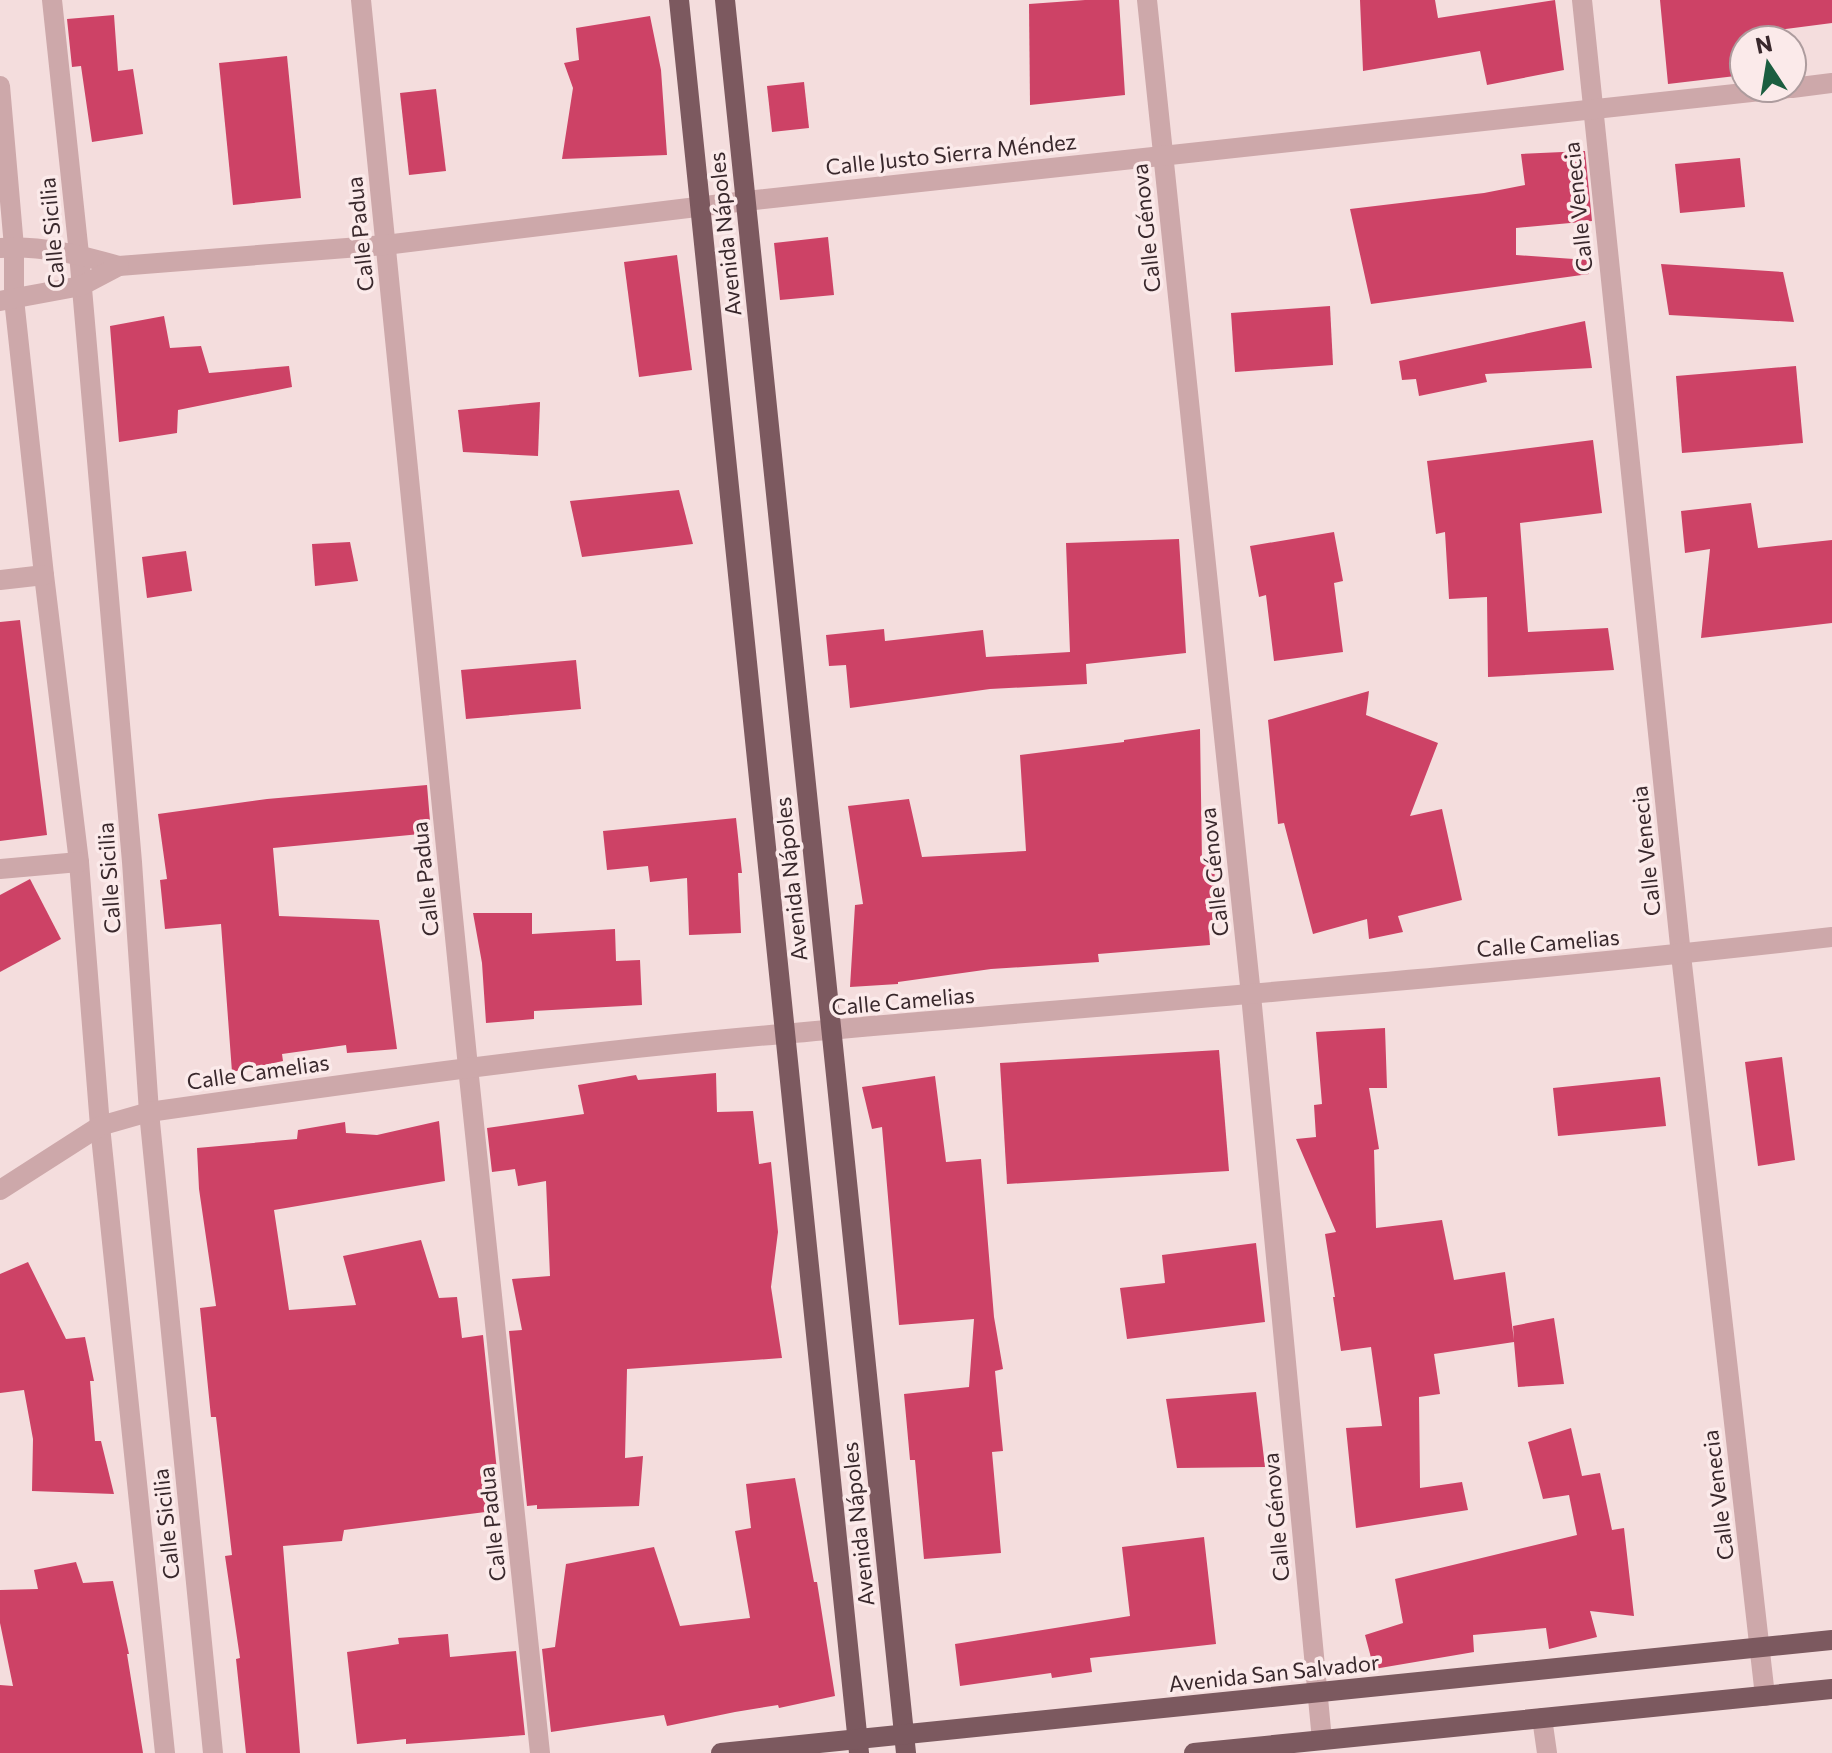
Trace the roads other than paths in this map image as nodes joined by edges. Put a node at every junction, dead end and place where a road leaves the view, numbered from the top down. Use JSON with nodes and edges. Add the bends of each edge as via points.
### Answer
{"nodes":[{"id":1,"x":52,"y":0,"type":"edge"},
{"id":2,"x":361,"y":0,"type":"edge"},
{"id":3,"x":679,"y":0,"type":"edge"},
{"id":4,"x":725,"y":0,"type":"edge"},
{"id":5,"x":1147,"y":0,"type":"edge"},
{"id":6,"x":1582,"y":0,"type":"edge"},
{"id":7,"x":1832,"y":83,"type":"edge"},
{"id":8,"x":0,"y":86,"type":"edge"},
{"id":9,"x":1808,"y":86,"type":"edge"},
{"id":10,"x":1728,"y":95,"type":"edge"},
{"id":11,"x":1592,"y":110,"type":"junction"},
{"id":12,"x":1163,"y":154,"type":"junction"},
{"id":13,"x":746,"y":201,"type":"junction"},
{"id":14,"x":700,"y":206,"type":"junction"},
{"id":15,"x":385,"y":245,"type":"junction"},
{"id":16,"x":7,"y":248,"type":"edge"},
{"id":17,"x":79,"y":254,"type":"junction"},
{"id":18,"x":119,"y":266,"type":"junction"},
{"id":19,"x":81,"y":286,"type":"junction"},
{"id":20,"x":7,"y":300,"type":"edge"},
{"id":21,"x":44,"y":575,"type":"junction"},
{"id":22,"x":0,"y":580,"type":"edge"},
{"id":23,"x":79,"y":862,"type":"junction"},
{"id":24,"x":0,"y":869,"type":"edge"},
{"id":25,"x":1832,"y":937,"type":"edge"},
{"id":26,"x":1681,"y":955,"type":"junction"},
{"id":27,"x":1251,"y":995,"type":"junction"},
{"id":28,"x":831,"y":1031,"type":"junction"},
{"id":29,"x":785,"y":1033,"type":"junction"},
{"id":30,"x":468,"y":1067,"type":"junction"},
{"id":31,"x":149,"y":1112,"type":"junction"},
{"id":32,"x":100,"y":1126,"type":"junction"},
{"id":33,"x":0,"y":1190,"type":"edge"},
{"id":34,"x":1832,"y":1640,"type":"edge"},
{"id":35,"x":1760,"y":1648,"type":"junction"},
{"id":36,"x":1832,"y":1689,"type":"edge"},
{"id":37,"x":1317,"y":1693,"type":"junction"},
{"id":38,"x":1765,"y":1696,"type":"junction"},
{"id":39,"x":1542,"y":1718,"type":"junction"},
{"id":40,"x":1322,"y":1740,"type":"junction"},
{"id":41,"x":905,"y":1744,"type":"edge"},
{"id":42,"x":858,"y":1746,"type":"edge"},
{"id":43,"x":165,"y":1753,"type":"edge"},
{"id":44,"x":213,"y":1753,"type":"edge"},
{"id":45,"x":540,"y":1753,"type":"edge"},
{"id":46,"x":721,"y":1753,"type":"edge"},
{"id":47,"x":1194,"y":1753,"type":"edge"},
{"id":48,"x":1547,"y":1753,"type":"edge"}],
"edges":[{"from":1,"to":17,"type":"street","name":"Calle Sicilia"},
{"from":2,"to":15,"type":"street","name":"Calle Padua"},
{"from":3,"to":14,"type":"main road","name":"Avenida Nápoles"},
{"from":4,"to":13,"type":"main road","name":"Avenida Nápoles"},
{"from":5,"to":12,"type":"street","name":"Calle Génova"},
{"from":6,"to":11,"type":"street","name":"Calle Venecia"},
{"from":7,"to":9,"type":"street","name":"Calle Justo Sierra Méndez"},
{"from":8,"to":16,"type":"street","name":"Calle Sicilia"},
{"from":10,"to":11,"type":"street","name":"Calle Justo Sierra Méndez"},
{"from":11,"to":12,"type":"street","name":"Calle Justo Sierra Méndez"},
{"from":11,"to":26,"type":"street","name":"Calle Venecia"},
{"from":12,"to":13,"type":"street","name":"Calle Justo Sierra Méndez"},
{"from":12,"to":27,"type":"street","name":"Calle Génova"},
{"from":13,"to":14,"type":"street","name":"Calle Justo Sierra Méndez"},
{"from":13,"to":28,"type":"main road","name":"Avenida Nápoles"},
{"from":14,"to":15,"type":"street","name":"Calle Justo Sierra Méndez"},
{"from":14,"to":29,"type":"main road","name":"Avenida Nápoles"},
{"from":15,"to":18,"type":"street","name":"Calle Justo Sierra Méndez"},
{"from":15,"to":30,"type":"street","name":"Calle Padua"},
{"from":16,"to":17,"type":"street","name":"Calle Justo Sierra Méndez"},
{"from":16,"to":20,"type":"street","name":"Calle Sicilia"},
{"from":17,"to":18,"type":"street","name":"Calle Justo Sierra Méndez"},
{"from":17,"to":19,"type":"street","name":"Calle Sicilia"},
{"from":18,"to":19,"type":"street","name":"Calle Justo Sierra Méndez"},
{"from":19,"to":20,"type":"street","name":"Calle Justo Sierra Méndez"},
{"from":19,"to":31,"type":"street","name":"Calle Sicilia"},
{"from":20,"to":21,"type":"street","name":"Calle Sicilia"},
{"from":21,"to":22,"type":"street"},
{"from":21,"to":23,"type":"street","name":"Calle Sicilia"},
{"from":23,"to":24,"type":"street"},
{"from":23,"to":32,"type":"street","name":"Calle Sicilia"},
{"from":25,"to":26,"type":"street","name":"Calle Camelias"},
{"from":26,"to":27,"type":"street","name":"Calle Camelias"},
{"from":26,"to":35,"type":"street","name":"Calle Venecia"},
{"from":27,"to":28,"type":"street","name":"Calle Camelias"},
{"from":27,"to":37,"type":"street","name":"Calle Génova"},
{"from":28,"to":29,"type":"street","name":"Calle Camelias"},
{"from":28,"to":41,"type":"main road","name":"Avenida Nápoles"},
{"from":29,"to":30,"type":"street","name":"Calle Camelias"},
{"from":29,"to":42,"type":"main road","name":"Avenida Nápoles"},
{"from":30,"to":31,"type":"street","name":"Calle Camelias"},
{"from":30,"to":45,"type":"street","name":"Calle Padua"},
{"from":31,"to":32,"type":"street","name":"Calle Camelias"},
{"from":31,"to":44,"type":"street","name":"Calle Sicilia"},
{"from":32,"to":33,"type":"street","name":"Calle Camelias"},
{"from":32,"to":43,"type":"street","name":"Calle Sicilia"},
{"from":34,"to":35,"type":"main road","name":"Avenida San Salvador"},
{"from":35,"to":37,"type":"main road","name":"Avenida San Salvador"},
{"from":35,"to":38,"type":"street","name":"Calle Venecia"},
{"from":36,"to":38,"type":"main road"},
{"from":37,"to":40,"type":"street","name":"Calle Génova"},
{"from":37,"to":41,"type":"main road","name":"Avenida San Salvador"},
{"from":38,"to":39,"type":"main road"},
{"from":39,"to":40,"type":"main road"},
{"from":39,"to":48,"type":"street"},
{"from":40,"to":47,"type":"main road"},
{"from":41,"to":42,"type":"main road","name":"Avenida San Salvador"},
{"from":42,"to":46,"type":"main road","name":"Avenida San Salvador"}]}
